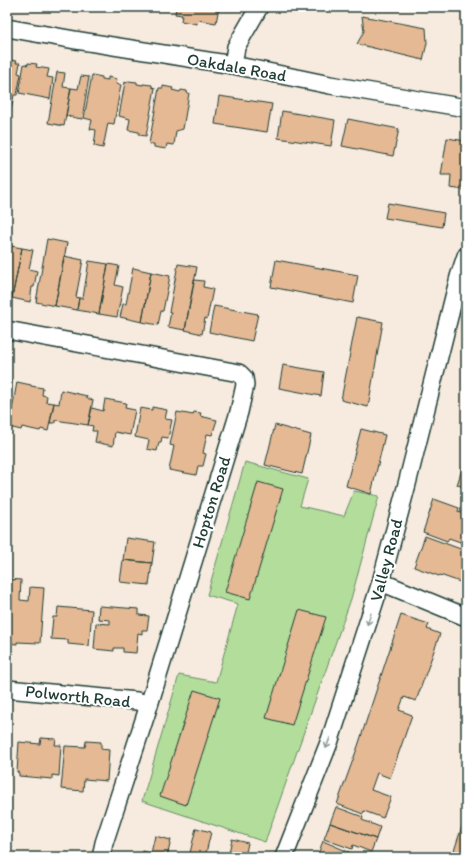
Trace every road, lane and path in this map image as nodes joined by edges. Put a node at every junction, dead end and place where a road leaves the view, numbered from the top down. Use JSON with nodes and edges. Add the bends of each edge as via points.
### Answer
{"nodes":[{"id":1,"x":259,"y":7,"type":"edge"},
{"id":2,"x":7,"y":28,"type":"edge"},
{"id":3,"x":233,"y":65,"type":"junction"},
{"id":4,"x":466,"y":108,"type":"edge"},
{"id":5,"x":466,"y":256,"type":"edge"},
{"id":6,"x":7,"y":330,"type":"edge"},
{"id":7,"x":381,"y":582,"type":"junction"},
{"id":8,"x":466,"y":616,"type":"edge"},
{"id":9,"x":7,"y":689,"type":"edge"},
{"id":10,"x":149,"y":705,"type":"junction"},
{"id":11,"x":101,"y":857,"type":"edge"},
{"id":12,"x":284,"y":857,"type":"edge"}],
"edges":[{"from":1,"to":3,"type":"street","via":[[236,48]]},
{"from":2,"to":3,"type":"street","name":"Oakdale Road"},
{"from":3,"to":4,"type":"street","name":"Oakdale Road","via":[[330,85]]},
{"from":5,"to":7,"type":"street","name":"Valley Road"},
{"from":6,"to":10,"type":"street","name":"Hopton Road","via":[[239,373],[244,378],[245,385],[239,412]]},
{"from":7,"to":8,"type":"street"},
{"from":7,"to":12,"type":"street","name":"Valley Road","one_way":true,"via":[[330,740]]},
{"from":9,"to":10,"type":"street","name":"Polworth Road","via":[[137,701]]},
{"from":10,"to":11,"type":"street","name":"Hopton Road"}]}
